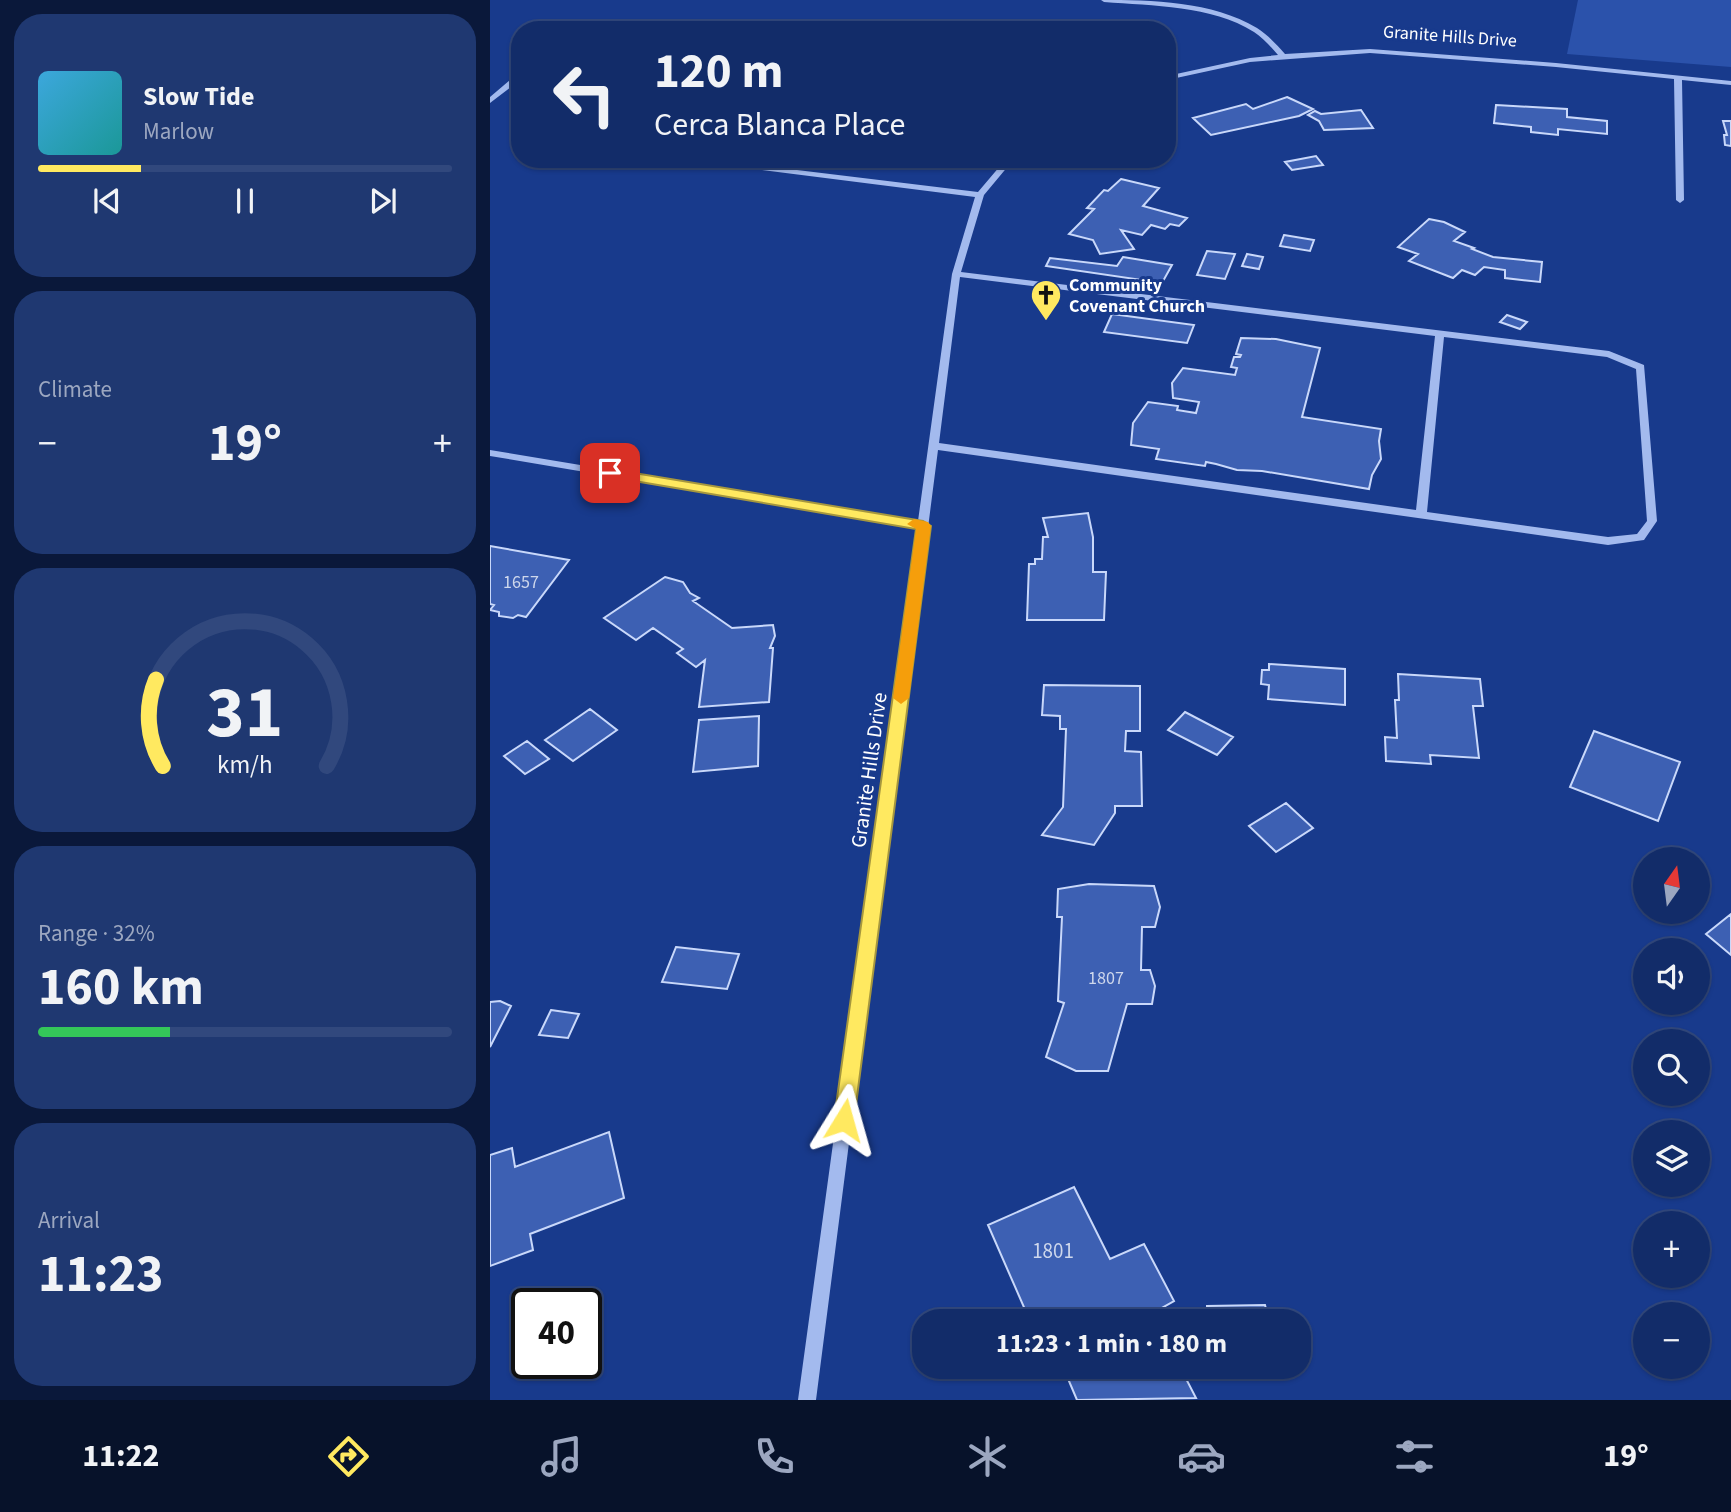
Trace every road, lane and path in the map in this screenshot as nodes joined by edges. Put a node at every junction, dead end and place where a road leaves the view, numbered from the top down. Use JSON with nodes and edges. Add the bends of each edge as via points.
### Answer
{"nodes":[{"id":1,"x":1104,"y":0,"type":"edge"},
{"id":2,"x":1283,"y":56,"type":"junction"},
{"id":3,"x":1176,"y":76,"type":"edge"},
{"id":4,"x":1678,"y":78,"type":"junction"},
{"id":5,"x":511,"y":83,"type":"edge"},
{"id":6,"x":1731,"y":83,"type":"edge"},
{"id":7,"x":490,"y":100,"type":"edge"},
{"id":8,"x":763,"y":168,"type":"edge"},
{"id":9,"x":1002,"y":168,"type":"edge"},
{"id":10,"x":980,"y":195,"type":"junction"},
{"id":11,"x":1680,"y":200,"type":"dead end"},
{"id":12,"x":956,"y":274,"type":"junction"},
{"id":13,"x":1440,"y":333,"type":"junction"},
{"id":14,"x":934,"y":446,"type":"junction"},
{"id":15,"x":490,"y":453,"type":"edge"},
{"id":16,"x":1421,"y":515,"type":"junction"},
{"id":17,"x":923,"y":526,"type":"junction"},
{"id":18,"x":807,"y":1400,"type":"edge"}],
"edges":[{"from":1,"to":2,"type":"street","via":[[1223,18],[1256,30]]},
{"from":2,"to":3,"type":"street","name":"Granite Hills Drive"},
{"from":2,"to":4,"type":"street","name":"Granite Hills Drive","via":[[1370,51]]},
{"from":4,"to":6,"type":"street","name":"Granite Hills Drive"},
{"from":4,"to":11,"type":"street"},
{"from":5,"to":7,"type":"street"},
{"from":8,"to":10,"type":"street"},
{"from":9,"to":10,"type":"street","name":"Granite Hills Drive"},
{"from":10,"to":12,"type":"street","name":"Granite Hills Drive"},
{"from":12,"to":13,"type":"street"},
{"from":12,"to":14,"type":"street","name":"Granite Hills Drive"},
{"from":13,"to":16,"type":"street"},
{"from":13,"to":16,"type":"street","via":[[1609,354],[1641,367],[1652,520],[1640,537],[1608,541]]},
{"from":14,"to":16,"type":"street"},
{"from":14,"to":17,"type":"street","name":"Granite Hills Drive"},
{"from":15,"to":17,"type":"street"},
{"from":17,"to":18,"type":"street","name":"Granite Hills Drive"}]}
